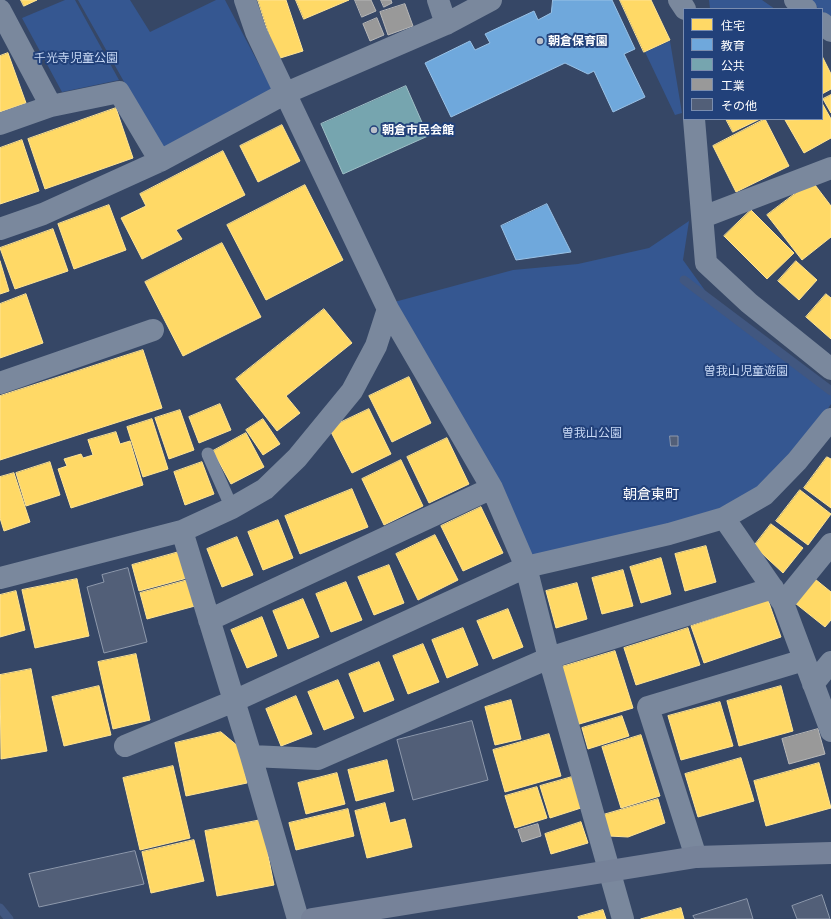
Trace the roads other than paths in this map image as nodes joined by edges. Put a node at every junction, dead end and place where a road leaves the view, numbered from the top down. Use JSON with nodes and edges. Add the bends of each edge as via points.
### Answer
{"nodes":[{"id":1,"x":244,"y":0,"type":"edge"},
{"id":2,"x":438,"y":0,"type":"edge"},
{"id":3,"x":491,"y":0,"type":"edge"},
{"id":4,"x":795,"y":0,"type":"edge"},
{"id":5,"x":805,"y":8,"type":"edge"},
{"id":6,"x":0,"y":10,"type":"edge"},
{"id":7,"x":446,"y":24,"type":"junction"},
{"id":8,"x":823,"y":24,"type":"edge"},
{"id":9,"x":831,"y":31,"type":"edge"},
{"id":10,"x":8,"y":42,"type":"edge"},
{"id":11,"x":286,"y":93,"type":"junction"},
{"id":12,"x":51,"y":106,"type":"junction"},
{"id":13,"x":694,"y":120,"type":"edge"},
{"id":14,"x":0,"y":124,"type":"edge"},
{"id":15,"x":160,"y":161,"type":"junction"},
{"id":16,"x":830,"y":170,"type":"edge"},
{"id":17,"x":703,"y":217,"type":"junction"},
{"id":18,"x":0,"y":229,"type":"edge"},
{"id":19,"x":388,"y":309,"type":"junction"},
{"id":20,"x":153,"y":330,"type":"dead end"},
{"id":21,"x":831,"y":369,"type":"edge"},
{"id":22,"x":0,"y":383,"type":"edge"},
{"id":23,"x":831,"y":419,"type":"edge"},
{"id":24,"x":208,"y":454,"type":"dead end"},
{"id":25,"x":492,"y":488,"type":"junction"},
{"id":26,"x":232,"y":508,"type":"junction"},
{"id":27,"x":724,"y":518,"type":"junction"},
{"id":28,"x":182,"y":531,"type":"junction"},
{"id":29,"x":831,"y":544,"type":"edge"},
{"id":30,"x":526,"y":567,"type":"junction"},
{"id":31,"x":0,"y":578,"type":"edge"},
{"id":32,"x":778,"y":596,"type":"junction"},
{"id":33,"x":209,"y":620,"type":"junction"},
{"id":34,"x":549,"y":658,"type":"junction"},
{"id":35,"x":804,"y":660,"type":"junction"},
{"id":36,"x":831,"y":662,"type":"edge"},
{"id":37,"x":813,"y":684,"type":"junction"},
{"id":38,"x":234,"y":701,"type":"junction"},
{"id":39,"x":831,"y":731,"type":"edge"},
{"id":40,"x":125,"y":746,"type":"dead end"},
{"id":41,"x":252,"y":756,"type":"junction"},
{"id":42,"x":831,"y":852,"type":"edge"},
{"id":43,"x":696,"y":857,"type":"junction"},
{"id":44,"x":610,"y":871,"type":"junction"},
{"id":45,"x":298,"y":919,"type":"edge"},
{"id":46,"x":312,"y":919,"type":"edge"},
{"id":47,"x":623,"y":919,"type":"edge"}],
"edges":[{"from":1,"to":11,"type":"street","via":[[256,32]]},
{"from":2,"to":7,"type":"street"},
{"from":3,"to":7,"type":"street"},
{"from":4,"to":5,"type":"street"},
{"from":6,"to":10,"type":"street"},
{"from":7,"to":11,"type":"street"},
{"from":8,"to":9,"type":"street"},
{"from":10,"to":12,"type":"street"},
{"from":11,"to":15,"type":"street"},
{"from":11,"to":19,"type":"street"},
{"from":12,"to":14,"type":"street"},
{"from":12,"to":15,"type":"street","via":[[119,92]]},
{"from":13,"to":17,"type":"street"},
{"from":15,"to":18,"type":"street","via":[[43,214]]},
{"from":16,"to":17,"type":"street"},
{"from":17,"to":21,"type":"street","via":[[706,264],[749,303]]},
{"from":19,"to":25,"type":"street"},
{"from":19,"to":26,"type":"street","via":[[376,346],[352,391],[297,458],[265,489]]},
{"from":20,"to":22,"type":"street"},
{"from":23,"to":27,"type":"street","via":[[797,461],[764,495]]},
{"from":24,"to":26,"type":"lane"},
{"from":25,"to":30,"type":"street"},
{"from":25,"to":33,"type":"street"},
{"from":26,"to":28,"type":"street"},
{"from":27,"to":30,"type":"street","via":[[669,534]]},
{"from":27,"to":32,"type":"street"},
{"from":28,"to":31,"type":"street"},
{"from":28,"to":33,"type":"street"},
{"from":29,"to":32,"type":"street"},
{"from":30,"to":34,"type":"street"},
{"from":30,"to":38,"type":"street"},
{"from":32,"to":34,"type":"street"},
{"from":32,"to":35,"type":"street"},
{"from":33,"to":38,"type":"street"},
{"from":34,"to":41,"type":"street","via":[[318,759]]},
{"from":34,"to":44,"type":"street"},
{"from":35,"to":37,"type":"street"},
{"from":35,"to":43,"type":"street","via":[[648,707]]},
{"from":36,"to":37,"type":"street"},
{"from":37,"to":39,"type":"street"},
{"from":38,"to":40,"type":"street"},
{"from":38,"to":41,"type":"street"},
{"from":41,"to":45,"type":"street"},
{"from":42,"to":43,"type":"street"},
{"from":43,"to":44,"type":"street"},
{"from":44,"to":46,"type":"street"},
{"from":44,"to":47,"type":"street"}]}
